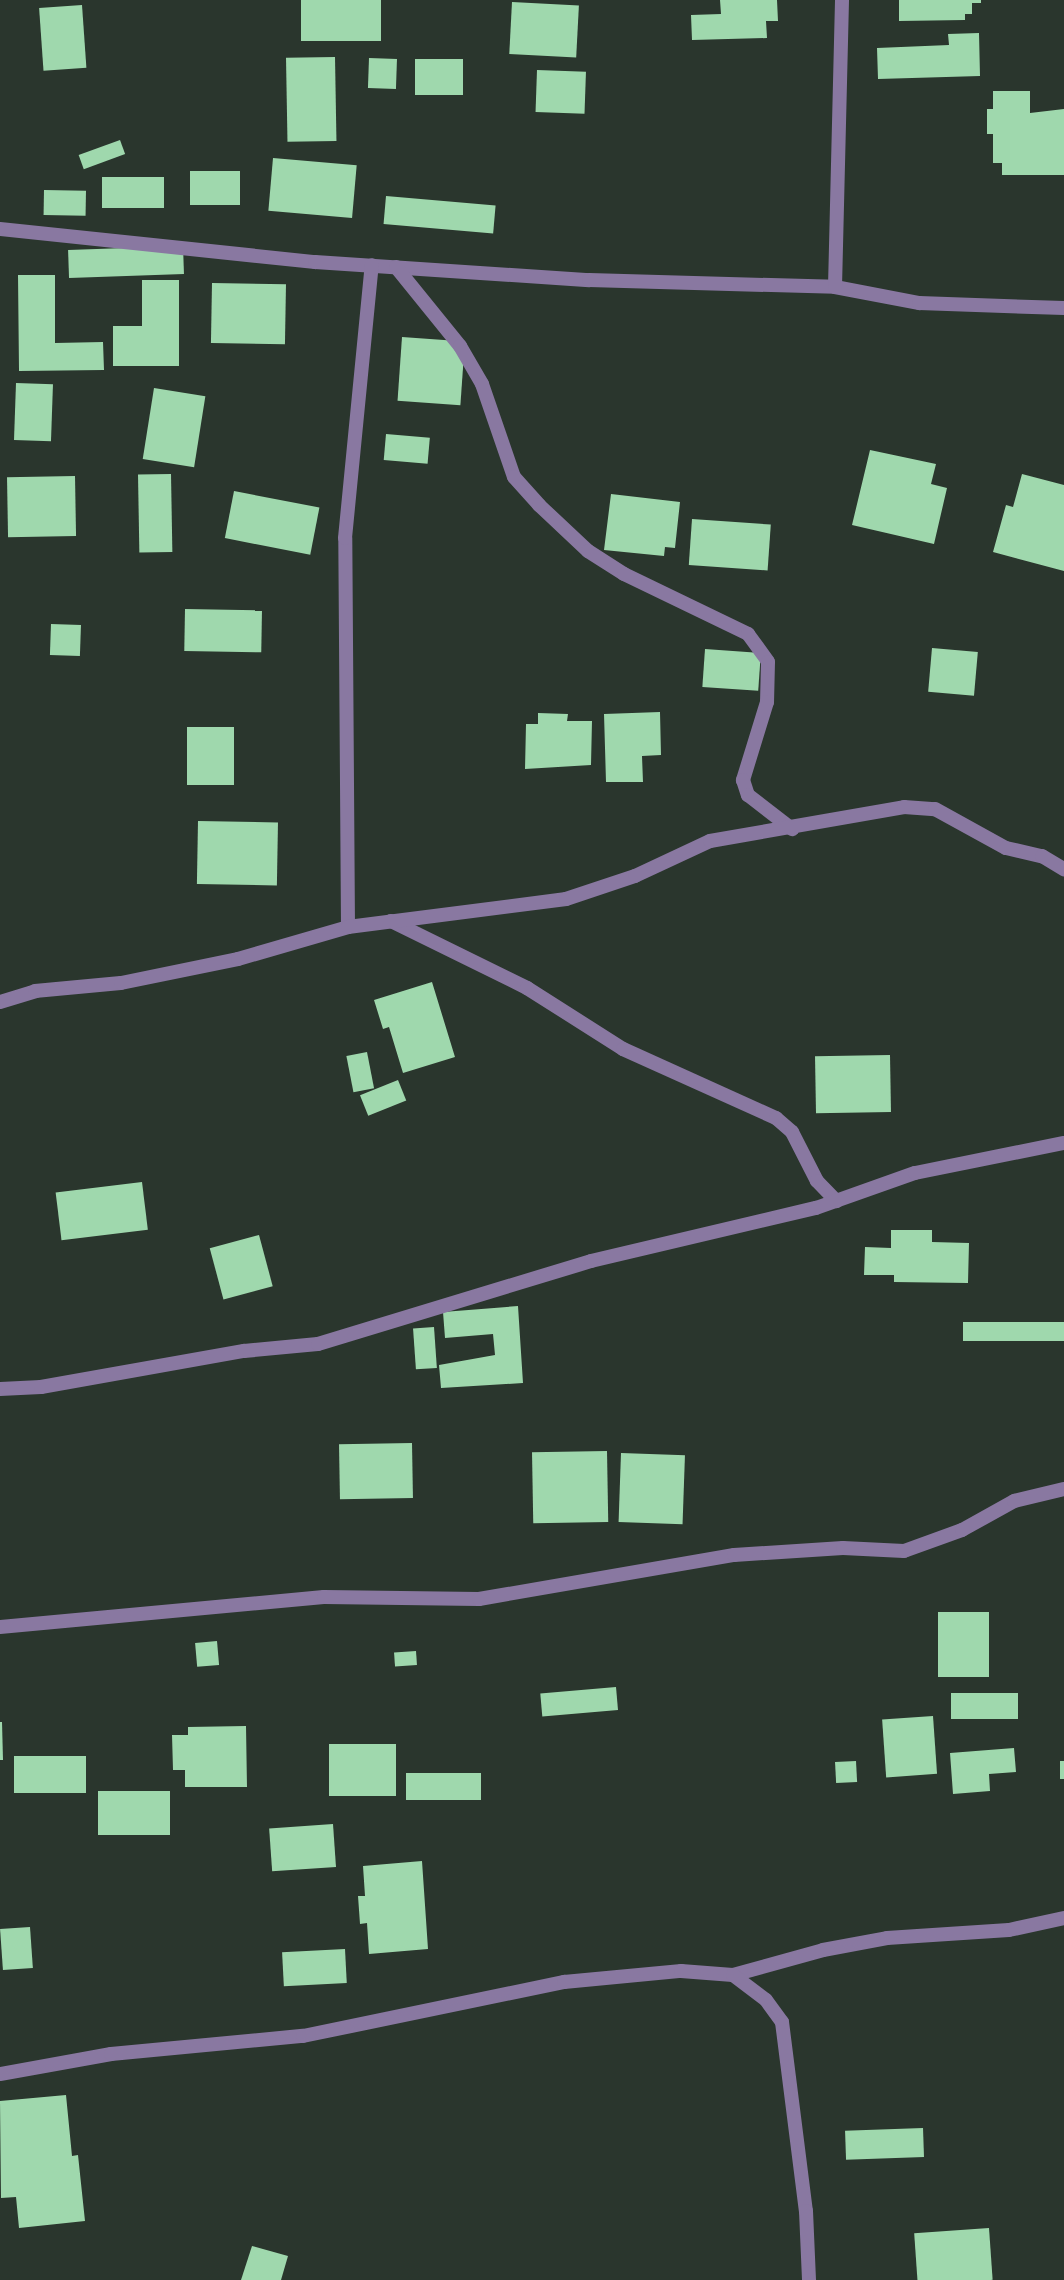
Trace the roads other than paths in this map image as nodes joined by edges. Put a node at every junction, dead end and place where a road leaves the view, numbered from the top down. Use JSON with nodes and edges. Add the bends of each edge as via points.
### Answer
{"nodes":[{"id":1,"x":842,"y":0,"type":"edge"},
{"id":2,"x":0,"y":229,"type":"edge"},
{"id":3,"x":372,"y":265,"type":"junction"},
{"id":4,"x":396,"y":267,"type":"junction"},
{"id":5,"x":835,"y":287,"type":"junction"},
{"id":6,"x":1064,"y":308,"type":"edge"},
{"id":7,"x":792,"y":829,"type":"junction"},
{"id":8,"x":1064,"y":869,"type":"edge"},
{"id":9,"x":390,"y":921,"type":"junction"},
{"id":10,"x":348,"y":927,"type":"junction"},
{"id":11,"x":0,"y":1002,"type":"edge"},
{"id":12,"x":1064,"y":1143,"type":"edge"},
{"id":13,"x":836,"y":1201,"type":"junction"},
{"id":14,"x":0,"y":1390,"type":"edge"},
{"id":15,"x":1064,"y":1489,"type":"edge"},
{"id":16,"x":0,"y":1627,"type":"edge"},
{"id":17,"x":1064,"y":1919,"type":"edge"},
{"id":18,"x":733,"y":1975,"type":"junction"},
{"id":19,"x":0,"y":2074,"type":"edge"},
{"id":20,"x":809,"y":2280,"type":"edge"}],
"edges":[{"from":1,"to":5,"type":"street"},
{"from":2,"to":3,"type":"street"},
{"from":3,"to":4,"type":"street"},
{"from":3,"to":10,"type":"street","via":[[345,538]]},
{"from":4,"to":5,"type":"street","via":[[589,280]]},
{"from":4,"to":7,"type":"street","via":[[460,346],[482,384],[514,477],[539,505],[588,551],[624,575],[748,634],[768,662],[767,702],[743,780],[748,795]]},
{"from":5,"to":6,"type":"street","via":[[919,303]]},
{"from":7,"to":8,"type":"street","via":[[904,807],[935,809],[1006,848],[1042,856]]},
{"from":7,"to":9,"type":"street","via":[[710,841],[635,876],[566,899],[479,914]]},
{"from":9,"to":10,"type":"street"},
{"from":9,"to":13,"type":"street","via":[[527,988],[623,1049],[776,1118],[792,1132],[817,1181]]},
{"from":10,"to":11,"type":"street","via":[[238,960],[121,983],[35,991]]},
{"from":12,"to":13,"type":"street","via":[[915,1173]]},
{"from":13,"to":14,"type":"street","via":[[591,1261],[318,1345],[244,1351],[41,1387]]},
{"from":15,"to":16,"type":"street","via":[[1014,1501],[962,1530],[904,1550],[843,1548],[734,1555],[479,1600],[324,1597]]},
{"from":17,"to":18,"type":"street","via":[[1009,1930],[887,1938]]},
{"from":18,"to":19,"type":"street","via":[[681,1971],[564,1982],[303,2036],[111,2054]]},
{"from":18,"to":20,"type":"street","via":[[766,2000],[782,2022],[806,2211]]}]}
